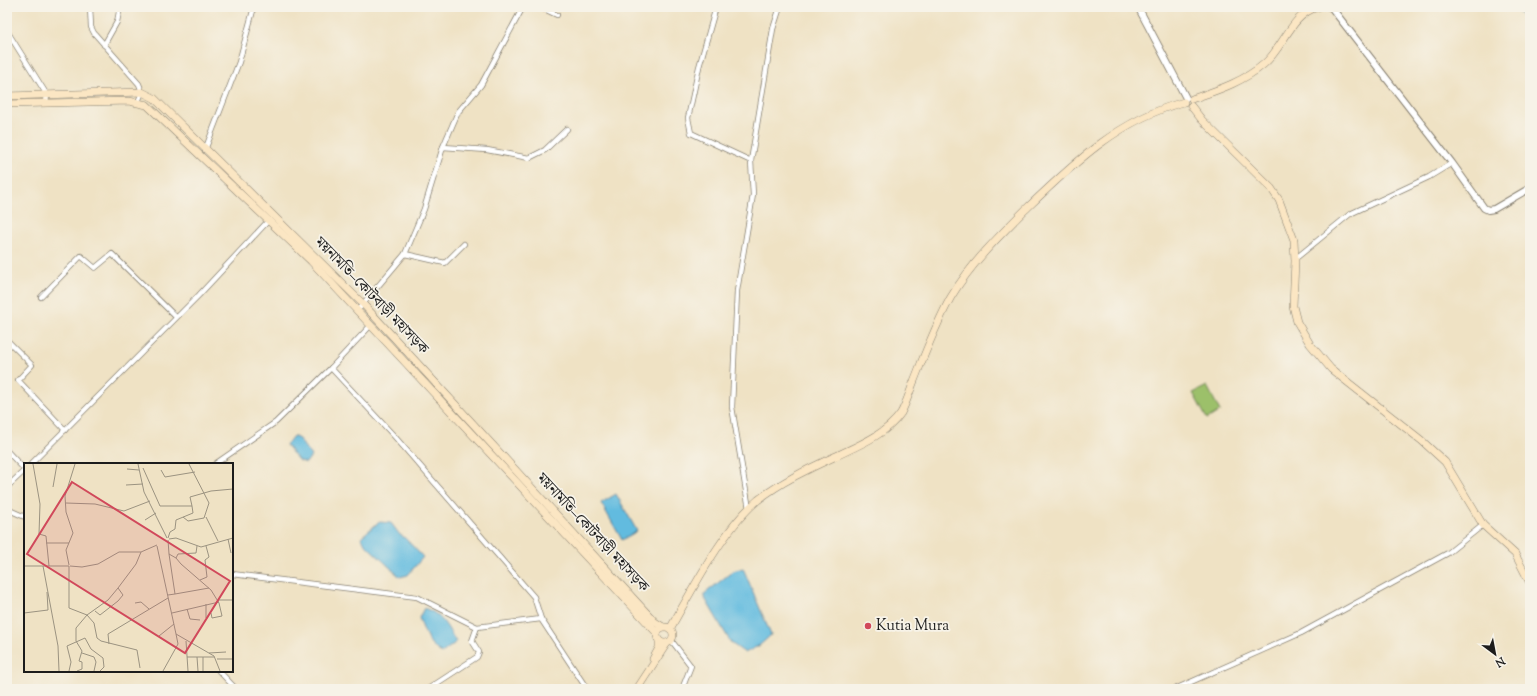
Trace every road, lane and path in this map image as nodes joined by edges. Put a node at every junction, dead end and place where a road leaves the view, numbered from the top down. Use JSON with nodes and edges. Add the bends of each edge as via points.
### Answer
{"nodes":[{"id":1,"x":90,"y":7,"type":"edge"},
{"id":2,"x":120,"y":7,"type":"edge"},
{"id":3,"x":254,"y":7,"type":"edge"},
{"id":4,"x":523,"y":7,"type":"edge"},
{"id":5,"x":540,"y":7,"type":"edge"},
{"id":6,"x":716,"y":7,"type":"edge"},
{"id":7,"x":780,"y":7,"type":"edge"},
{"id":8,"x":1138,"y":7,"type":"edge"},
{"id":9,"x":1318,"y":7,"type":"edge"},
{"id":10,"x":1330,"y":7,"type":"edge"},
{"id":11,"x":557,"y":15,"type":"dead end"},
{"id":12,"x":7,"y":31,"type":"edge"},
{"id":13,"x":104,"y":45,"type":"junction"},
{"id":14,"x":142,"y":92,"type":"junction"},
{"id":15,"x":7,"y":96,"type":"edge"},
{"id":16,"x":47,"y":99,"type":"junction"},
{"id":17,"x":1188,"y":101,"type":"junction"},
{"id":18,"x":138,"y":102,"type":"junction"},
{"id":19,"x":7,"y":104,"type":"edge"},
{"id":20,"x":567,"y":129,"type":"dead end"},
{"id":21,"x":443,"y":147,"type":"junction"},
{"id":22,"x":205,"y":150,"type":"junction"},
{"id":23,"x":751,"y":161,"type":"junction"},
{"id":24,"x":1452,"y":162,"type":"junction"},
{"id":25,"x":1530,"y":188,"type":"edge"},
{"id":26,"x":269,"y":220,"type":"junction"},
{"id":27,"x":464,"y":244,"type":"dead end"},
{"id":28,"x":405,"y":254,"type":"junction"},
{"id":29,"x":1295,"y":259,"type":"junction"},
{"id":30,"x":41,"y":297,"type":"dead end"},
{"id":31,"x":363,"y":304,"type":"junction"},
{"id":32,"x":357,"y":310,"type":"junction"},
{"id":33,"x":176,"y":317,"type":"junction"},
{"id":34,"x":371,"y":325,"type":"junction"},
{"id":35,"x":7,"y":340,"type":"edge"},
{"id":36,"x":330,"y":368,"type":"junction"},
{"id":37,"x":65,"y":430,"type":"junction"},
{"id":38,"x":476,"y":433,"type":"junction"},
{"id":39,"x":7,"y":451,"type":"edge"},
{"id":40,"x":32,"y":463,"type":"edge"},
{"id":41,"x":216,"y":463,"type":"edge"},
{"id":42,"x":24,"y":469,"type":"edge"},
{"id":43,"x":24,"y":471,"type":"edge"},
{"id":44,"x":7,"y":487,"type":"edge"},
{"id":45,"x":7,"y":509,"type":"edge"},
{"id":46,"x":749,"y":509,"type":"junction"},
{"id":47,"x":24,"y":517,"type":"edge"},
{"id":48,"x":1483,"y":525,"type":"junction"},
{"id":49,"x":233,"y":574,"type":"edge"},
{"id":50,"x":1530,"y":583,"type":"edge"},
{"id":51,"x":541,"y":619,"type":"junction"},
{"id":52,"x":477,"y":627,"type":"junction"},
{"id":53,"x":666,"y":628,"type":"junction"},
{"id":54,"x":657,"y":634,"type":"junction"},
{"id":55,"x":659,"y":641,"type":"junction"},
{"id":56,"x":669,"y":642,"type":"junction"},
{"id":57,"x":220,"y":672,"type":"edge"},
{"id":58,"x":236,"y":689,"type":"edge"},
{"id":59,"x":428,"y":689,"type":"edge"},
{"id":60,"x":586,"y":689,"type":"edge"},
{"id":61,"x":634,"y":689,"type":"edge"},
{"id":62,"x":637,"y":689,"type":"edge"},
{"id":63,"x":682,"y":689,"type":"edge"},
{"id":64,"x":1175,"y":689,"type":"edge"}],
"edges":[{"from":1,"to":13,"type":"street","via":[[91,27]]},
{"from":2,"to":13,"type":"street","via":[[117,22]]},
{"from":3,"to":22,"type":"street","via":[[239,62]]},
{"from":4,"to":21,"type":"street","via":[[481,86],[458,112]]},
{"from":5,"to":11,"type":"street"},
{"from":6,"to":23,"type":"street","via":[[688,118],[691,133]]},
{"from":7,"to":23,"type":"street","via":[[773,29]]},
{"from":8,"to":17,"type":"street"},
{"from":9,"to":17,"type":"main road","via":[[1307,11],[1298,19],[1266,62],[1257,70],[1234,84]]},
{"from":10,"to":24,"type":"street"},
{"from":12,"to":16,"type":"street"},
{"from":13,"to":14,"type":"street","via":[[139,84]]},
{"from":14,"to":16,"type":"main road"},
{"from":14,"to":18,"type":"street"},
{"from":14,"to":22,"type":"main road","name":"ময়নামতি–কোটবাড়ী মহাসড়ক","via":[[154,98]]},
{"from":15,"to":16,"type":"main road"},
{"from":16,"to":18,"type":"main road"},
{"from":16,"to":19,"type":"main road"},
{"from":17,"to":29,"type":"main road","via":[[1202,120],[1271,188],[1279,200],[1294,240]]},
{"from":17,"to":46,"type":"main road","via":[[1145,116],[1097,144],[997,238],[951,296],[901,413],[893,421],[874,436],[769,492]]},
{"from":18,"to":26,"type":"main road","name":"ময়নামতি–কোটবাড়ী মহাসড়ক","via":[[154,111]]},
{"from":20,"to":21,"type":"street","via":[[545,150],[529,158],[487,150]]},
{"from":21,"to":28,"type":"street","via":[[424,209]]},
{"from":22,"to":31,"type":"main road","name":"ময়নামতি–কোটবাড়ী মহাসড়ক","via":[[274,214]]},
{"from":23,"to":46,"type":"street","via":[[753,195],[737,291],[732,407]]},
{"from":24,"to":25,"type":"street","via":[[1488,210]]},
{"from":24,"to":29,"type":"street","via":[[1429,177],[1350,214]]},
{"from":26,"to":32,"type":"main road","name":"ময়নামতি–কোটবাড়ী মহাসড়ক"},
{"from":26,"to":33,"type":"street"},
{"from":27,"to":28,"type":"street","via":[[445,262]]},
{"from":28,"to":31,"type":"street"},
{"from":29,"to":48,"type":"main road","via":[[1293,306],[1297,322],[1310,344],[1331,370],[1421,440],[1445,462]]},
{"from":30,"to":33,"type":"street","via":[[81,256],[95,268],[112,254]]},
{"from":31,"to":32,"type":"street"},
{"from":31,"to":38,"type":"main road","name":"ময়নামতি–কোটবাড়ী মহাসড়ক"},
{"from":32,"to":34,"type":"main road","name":"ময়নামতি–কোটবাড়ী মহাসড়ক"},
{"from":33,"to":37,"type":"street"},
{"from":34,"to":36,"type":"street"},
{"from":34,"to":38,"type":"main road","name":"ময়নামতি–কোটবাড়ী মহাসড়ক"},
{"from":35,"to":37,"type":"street","via":[[32,365],[18,380]]},
{"from":36,"to":41,"type":"street","via":[[276,422]]},
{"from":36,"to":51,"type":"street","via":[[395,437],[534,597]]},
{"from":37,"to":40,"type":"street"},
{"from":38,"to":53,"type":"main road","name":"ময়নামতি–কোটবাড়ী মহাসড়ক","via":[[655,622]]},
{"from":38,"to":54,"type":"main road","name":"ময়নামতি–কোটবাড়ী মহাসড়ক"},
{"from":39,"to":42,"type":"street"},
{"from":43,"to":44,"type":"street"},
{"from":45,"to":47,"type":"street"},
{"from":46,"to":53,"type":"main road","via":[[729,532]]},
{"from":48,"to":50,"type":"main road","via":[[1515,554]]},
{"from":48,"to":64,"type":"street","via":[[1448,553],[1301,633]]},
{"from":49,"to":52,"type":"street","via":[[417,597]]},
{"from":51,"to":52,"type":"street"},
{"from":51,"to":60,"type":"street"},
{"from":52,"to":59,"type":"street","via":[[472,641],[479,652],[477,657]]},
{"from":53,"to":54,"type":"main road"},
{"from":53,"to":56,"type":"main road","via":[[673,633]]},
{"from":54,"to":55,"type":"main road","name":"ময়নামতি–কোটবাড়ী মহাসড়ক"},
{"from":55,"to":56,"type":"main road"},
{"from":55,"to":61,"type":"main road","via":[[656,653]]},
{"from":56,"to":62,"type":"main road"},
{"from":56,"to":63,"type":"street","via":[[691,666]]},
{"from":57,"to":58,"type":"street"}]}
